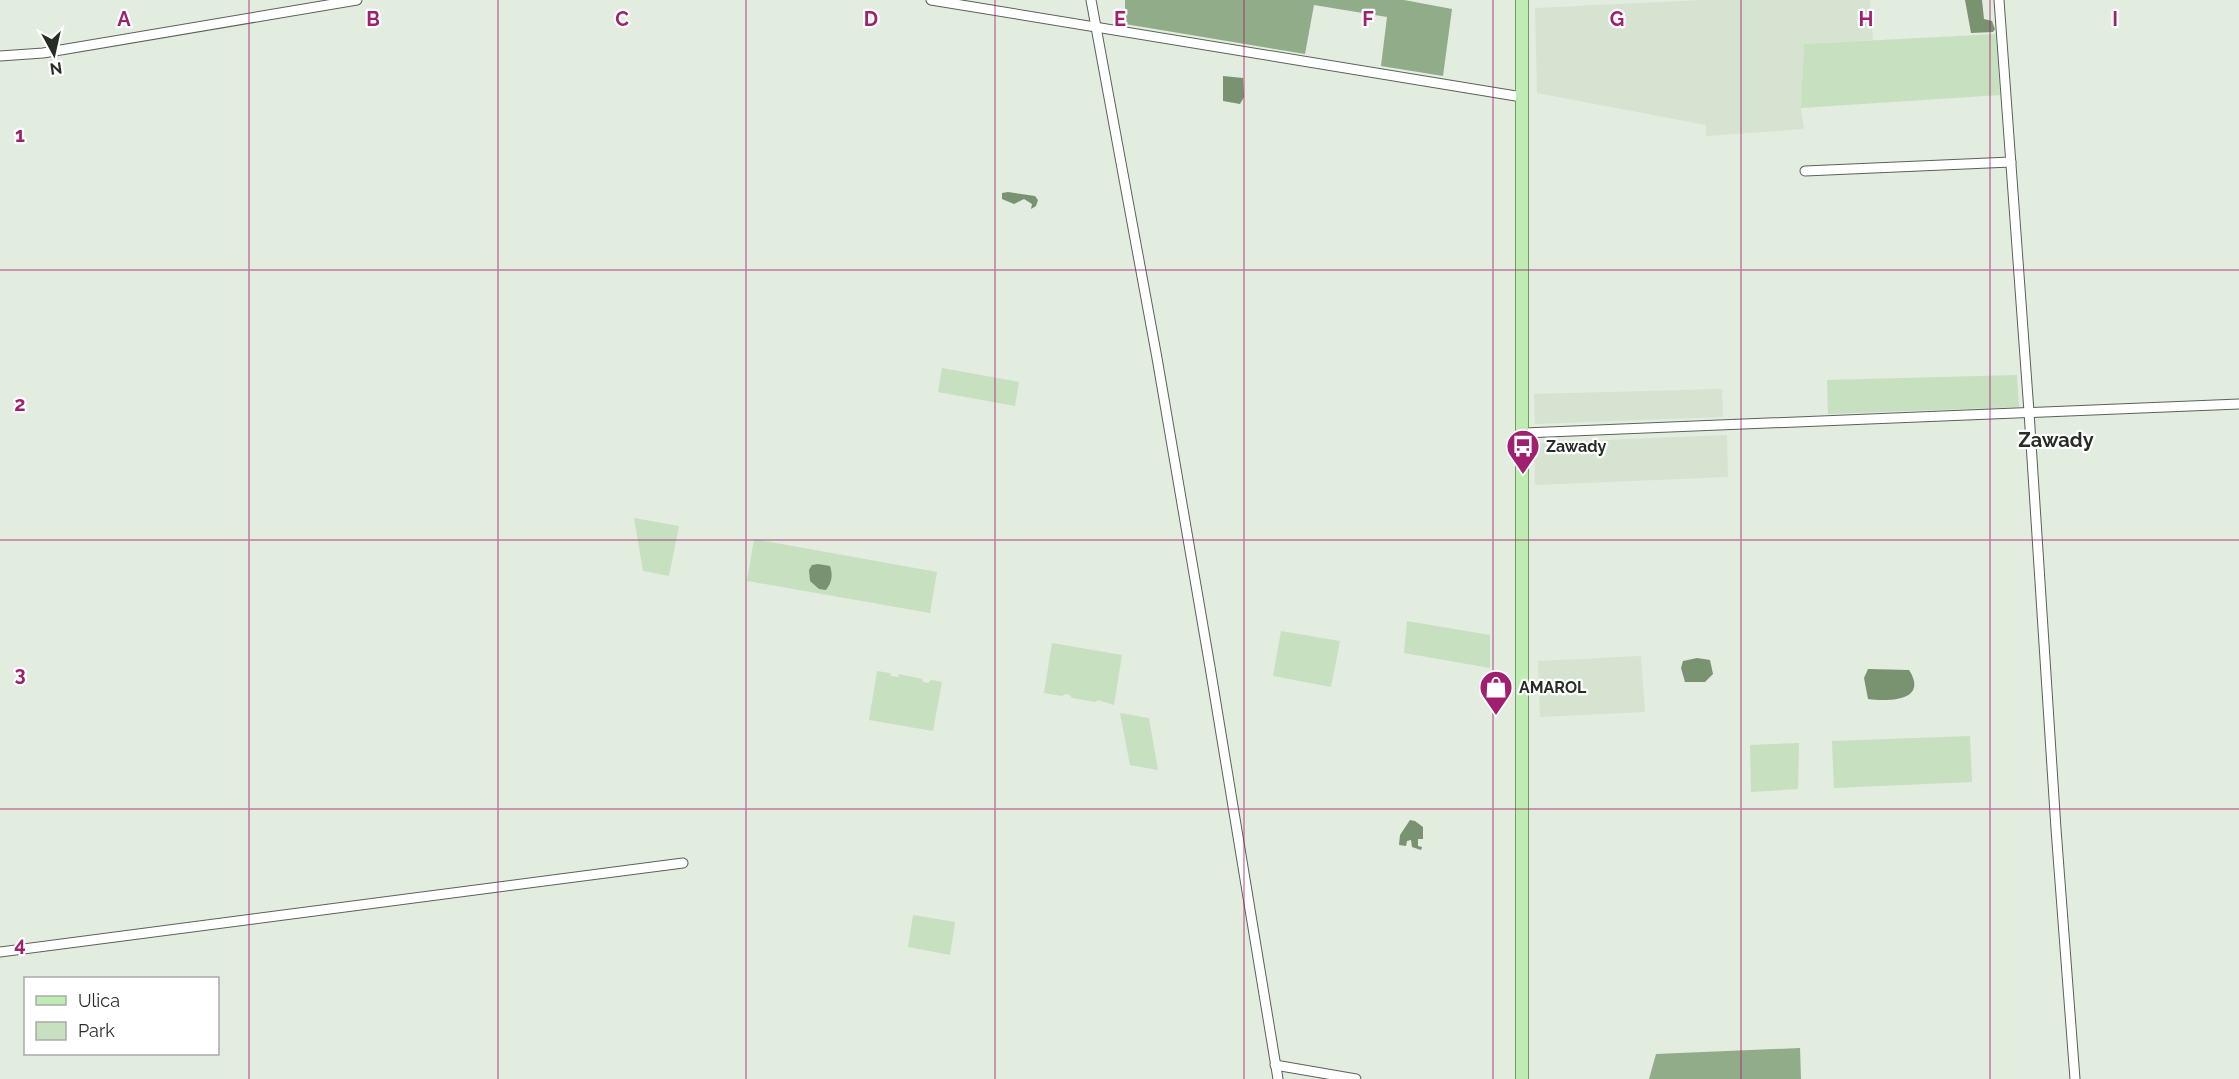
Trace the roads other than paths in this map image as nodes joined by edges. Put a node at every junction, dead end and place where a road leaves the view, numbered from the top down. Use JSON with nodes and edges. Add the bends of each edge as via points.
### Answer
{"nodes":[{"id":1,"x":357,"y":0,"type":"edge"},
{"id":2,"x":931,"y":0,"type":"edge"},
{"id":3,"x":1091,"y":0,"type":"edge"},
{"id":4,"x":1522,"y":0,"type":"edge"},
{"id":5,"x":1999,"y":0,"type":"edge"},
{"id":6,"x":1096,"y":26,"type":"junction"},
{"id":7,"x":0,"y":56,"type":"edge"},
{"id":8,"x":1522,"y":97,"type":"junction"},
{"id":9,"x":2011,"y":162,"type":"junction"},
{"id":10,"x":1805,"y":171,"type":"dead end"},
{"id":11,"x":2239,"y":404,"type":"edge"},
{"id":12,"x":2029,"y":412,"type":"junction"},
{"id":13,"x":1522,"y":434,"type":"junction"},
{"id":14,"x":683,"y":863,"type":"dead end"},
{"id":15,"x":0,"y":952,"type":"edge"},
{"id":16,"x":1275,"y":1065,"type":"junction"},
{"id":17,"x":1278,"y":1079,"type":"edge"},
{"id":18,"x":1356,"y":1079,"type":"edge"},
{"id":19,"x":1522,"y":1079,"type":"edge"},
{"id":20,"x":2075,"y":1079,"type":"edge"}],
"edges":[{"from":1,"to":7,"type":"street","via":[[43,53]]},
{"from":2,"to":6,"type":"street"},
{"from":3,"to":6,"type":"street"},
{"from":4,"to":8,"type":"main road"},
{"from":5,"to":9,"type":"street"},
{"from":6,"to":8,"type":"street"},
{"from":6,"to":16,"type":"street","via":[[1201,612]]},
{"from":8,"to":13,"type":"main road"},
{"from":9,"to":10,"type":"street"},
{"from":9,"to":12,"type":"street"},
{"from":11,"to":12,"type":"street"},
{"from":12,"to":13,"type":"street"},
{"from":12,"to":20,"type":"street"},
{"from":13,"to":19,"type":"main road"},
{"from":14,"to":15,"type":"street"},
{"from":16,"to":17,"type":"street"},
{"from":16,"to":18,"type":"street"}]}
